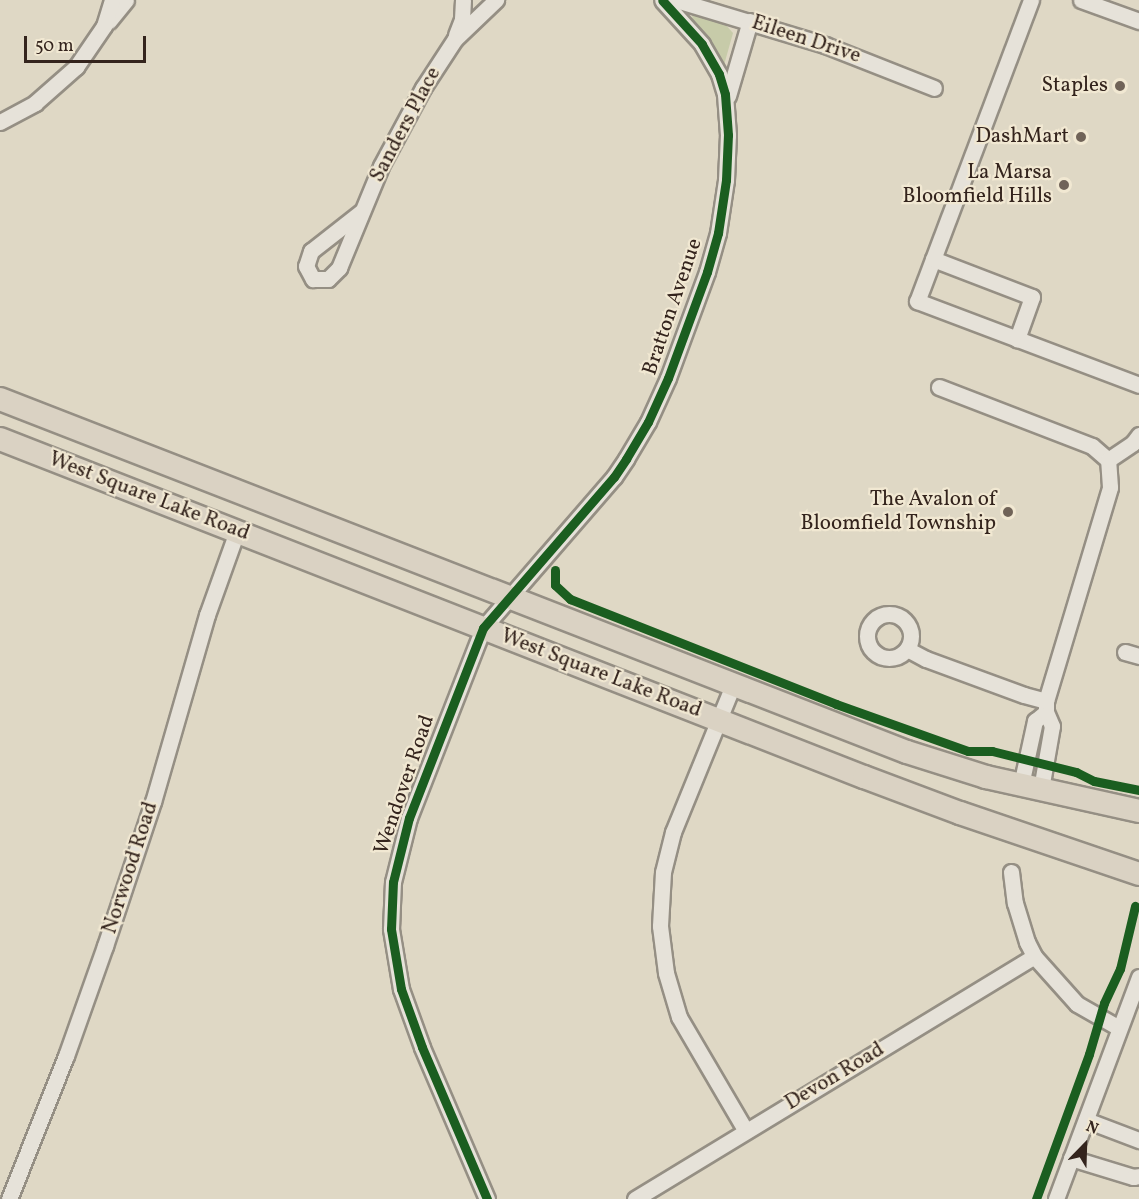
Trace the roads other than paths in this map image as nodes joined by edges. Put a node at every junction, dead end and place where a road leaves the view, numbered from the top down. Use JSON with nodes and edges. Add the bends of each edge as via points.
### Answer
{"nodes":[{"id":1,"x":112,"y":0,"type":"edge"},
{"id":2,"x":126,"y":0,"type":"edge"},
{"id":3,"x":463,"y":0,"type":"edge"},
{"id":4,"x":495,"y":0,"type":"edge"},
{"id":5,"x":662,"y":0,"type":"edge"},
{"id":6,"x":676,"y":0,"type":"edge"},
{"id":7,"x":1031,"y":0,"type":"edge"},
{"id":8,"x":1081,"y":0,"type":"edge"},
{"id":9,"x":750,"y":21,"type":"junction"},
{"id":10,"x":1139,"y":21,"type":"edge"},
{"id":11,"x":104,"y":26,"type":"junction"},
{"id":12,"x":454,"y":39,"type":"junction"},
{"id":13,"x":934,"y":88,"type":"dead end"},
{"id":14,"x":727,"y":107,"type":"junction"},
{"id":15,"x":0,"y":123,"type":"edge"},
{"id":16,"x":361,"y":212,"type":"dead end"},
{"id":17,"x":933,"y":259,"type":"junction"},
{"id":18,"x":1017,"y":339,"type":"junction"},
{"id":19,"x":1139,"y":385,"type":"edge"},
{"id":20,"x":939,"y":387,"type":"dead end"},
{"id":21,"x":0,"y":399,"type":"edge"},
{"id":22,"x":1139,"y":435,"type":"edge"},
{"id":23,"x":0,"y":440,"type":"edge"},
{"id":24,"x":1108,"y":460,"type":"junction"},
{"id":25,"x":237,"y":531,"type":"junction"},
{"id":26,"x":510,"y":597,"type":"junction"},
{"id":27,"x":483,"y":628,"type":"junction"},
{"id":28,"x":907,"y":649,"type":"dead end"},
{"id":29,"x":733,"y":685,"type":"junction"},
{"id":30,"x":1046,"y":706,"type":"junction"},
{"id":31,"x":718,"y":720,"type":"junction"},
{"id":32,"x":1031,"y":787,"type":"junction"},
{"id":33,"x":1139,"y":811,"type":"edge"},
{"id":34,"x":1011,"y":872,"type":"dead end"},
{"id":35,"x":1139,"y":874,"type":"edge"},
{"id":36,"x":1034,"y":956,"type":"junction"},
{"id":37,"x":1139,"y":977,"type":"edge"},
{"id":38,"x":1119,"y":1028,"type":"junction"},
{"id":39,"x":1086,"y":1120,"type":"junction"},
{"id":40,"x":746,"y":1131,"type":"junction"},
{"id":41,"x":1139,"y":1140,"type":"edge"},
{"id":42,"x":1071,"y":1158,"type":"junction"},
{"id":43,"x":1139,"y":1176,"type":"edge"},
{"id":44,"x":9,"y":1199,"type":"edge"},
{"id":45,"x":487,"y":1199,"type":"edge"},
{"id":46,"x":635,"y":1199,"type":"edge"},
{"id":47,"x":1056,"y":1199,"type":"edge"}],
"edges":[{"from":1,"to":11,"type":"street"},
{"from":2,"to":11,"type":"street"},
{"from":3,"to":12,"type":"street","name":"Sanders Place","via":[[462,19]]},
{"from":4,"to":12,"type":"street","name":"Sanders Place"},
{"from":5,"to":14,"type":"street","name":"Bratton Avenue","via":[[710,55]]},
{"from":6,"to":9,"type":"street","name":"Eileen Drive"},
{"from":7,"to":17,"type":"street"},
{"from":8,"to":10,"type":"street"},
{"from":9,"to":13,"type":"street","name":"Eileen Drive","via":[[825,45]]},
{"from":9,"to":14,"type":"street","name":"Bratton Avenue","via":[[734,69]]},
{"from":11,"to":15,"type":"street","via":[[76,67],[58,85]]},
{"from":12,"to":16,"type":"street","name":"Sanders Place","via":[[393,142]]},
{"from":14,"to":26,"type":"street","name":"Bratton Avenue","via":[[726,180],[718,233],[697,307],[668,378],[648,422],[614,477]]},
{"from":17,"to":18,"type":"street","via":[[1032,297]]},
{"from":17,"to":18,"type":"street","via":[[917,301]]},
{"from":18,"to":19,"type":"street"},
{"from":20,"to":24,"type":"street","via":[[1092,446]]},
{"from":21,"to":26,"type":"highway","name":"West Square Lake Road"},
{"from":22,"to":24,"type":"street"},
{"from":23,"to":25,"type":"highway","name":"West Square Lake Road"},
{"from":24,"to":30,"type":"street","via":[[1110,487]]},
{"from":25,"to":27,"type":"highway","name":"West Square Lake Road"},
{"from":25,"to":44,"type":"street","name":"Norwood Road","via":[[207,615],[120,904]]},
{"from":26,"to":27,"type":"street","name":"Wendover Road"},
{"from":26,"to":29,"type":"highway","name":"West Square Lake Road"},
{"from":27,"to":31,"type":"highway","name":"West Square Lake Road"},
{"from":27,"to":45,"type":"street","name":"Wendover Road","via":[[402,838],[391,909],[394,956],[409,1013]]},
{"from":28,"to":30,"type":"street"},
{"from":29,"to":31,"type":"street"},
{"from":29,"to":32,"type":"highway","name":"West Square Lake Road","via":[[907,752]]},
{"from":30,"to":32,"type":"street","via":[[1052,726]]},
{"from":31,"to":35,"type":"highway","name":"West Square Lake Road","via":[[951,810]]},
{"from":31,"to":40,"type":"street","via":[[673,832],[663,872],[660,926],[666,973],[679,1017]]},
{"from":32,"to":33,"type":"highway","name":"West Square Lake Road"},
{"from":34,"to":36,"type":"street","via":[[1018,912]]},
{"from":36,"to":38,"type":"street","via":[[1077,1004]]},
{"from":36,"to":40,"type":"street","name":"Devon Road"},
{"from":37,"to":38,"type":"street"},
{"from":38,"to":39,"type":"street"},
{"from":39,"to":41,"type":"street"},
{"from":39,"to":42,"type":"street"},
{"from":40,"to":46,"type":"street","name":"Devon Road"},
{"from":42,"to":43,"type":"street"},
{"from":42,"to":47,"type":"street"}]}
